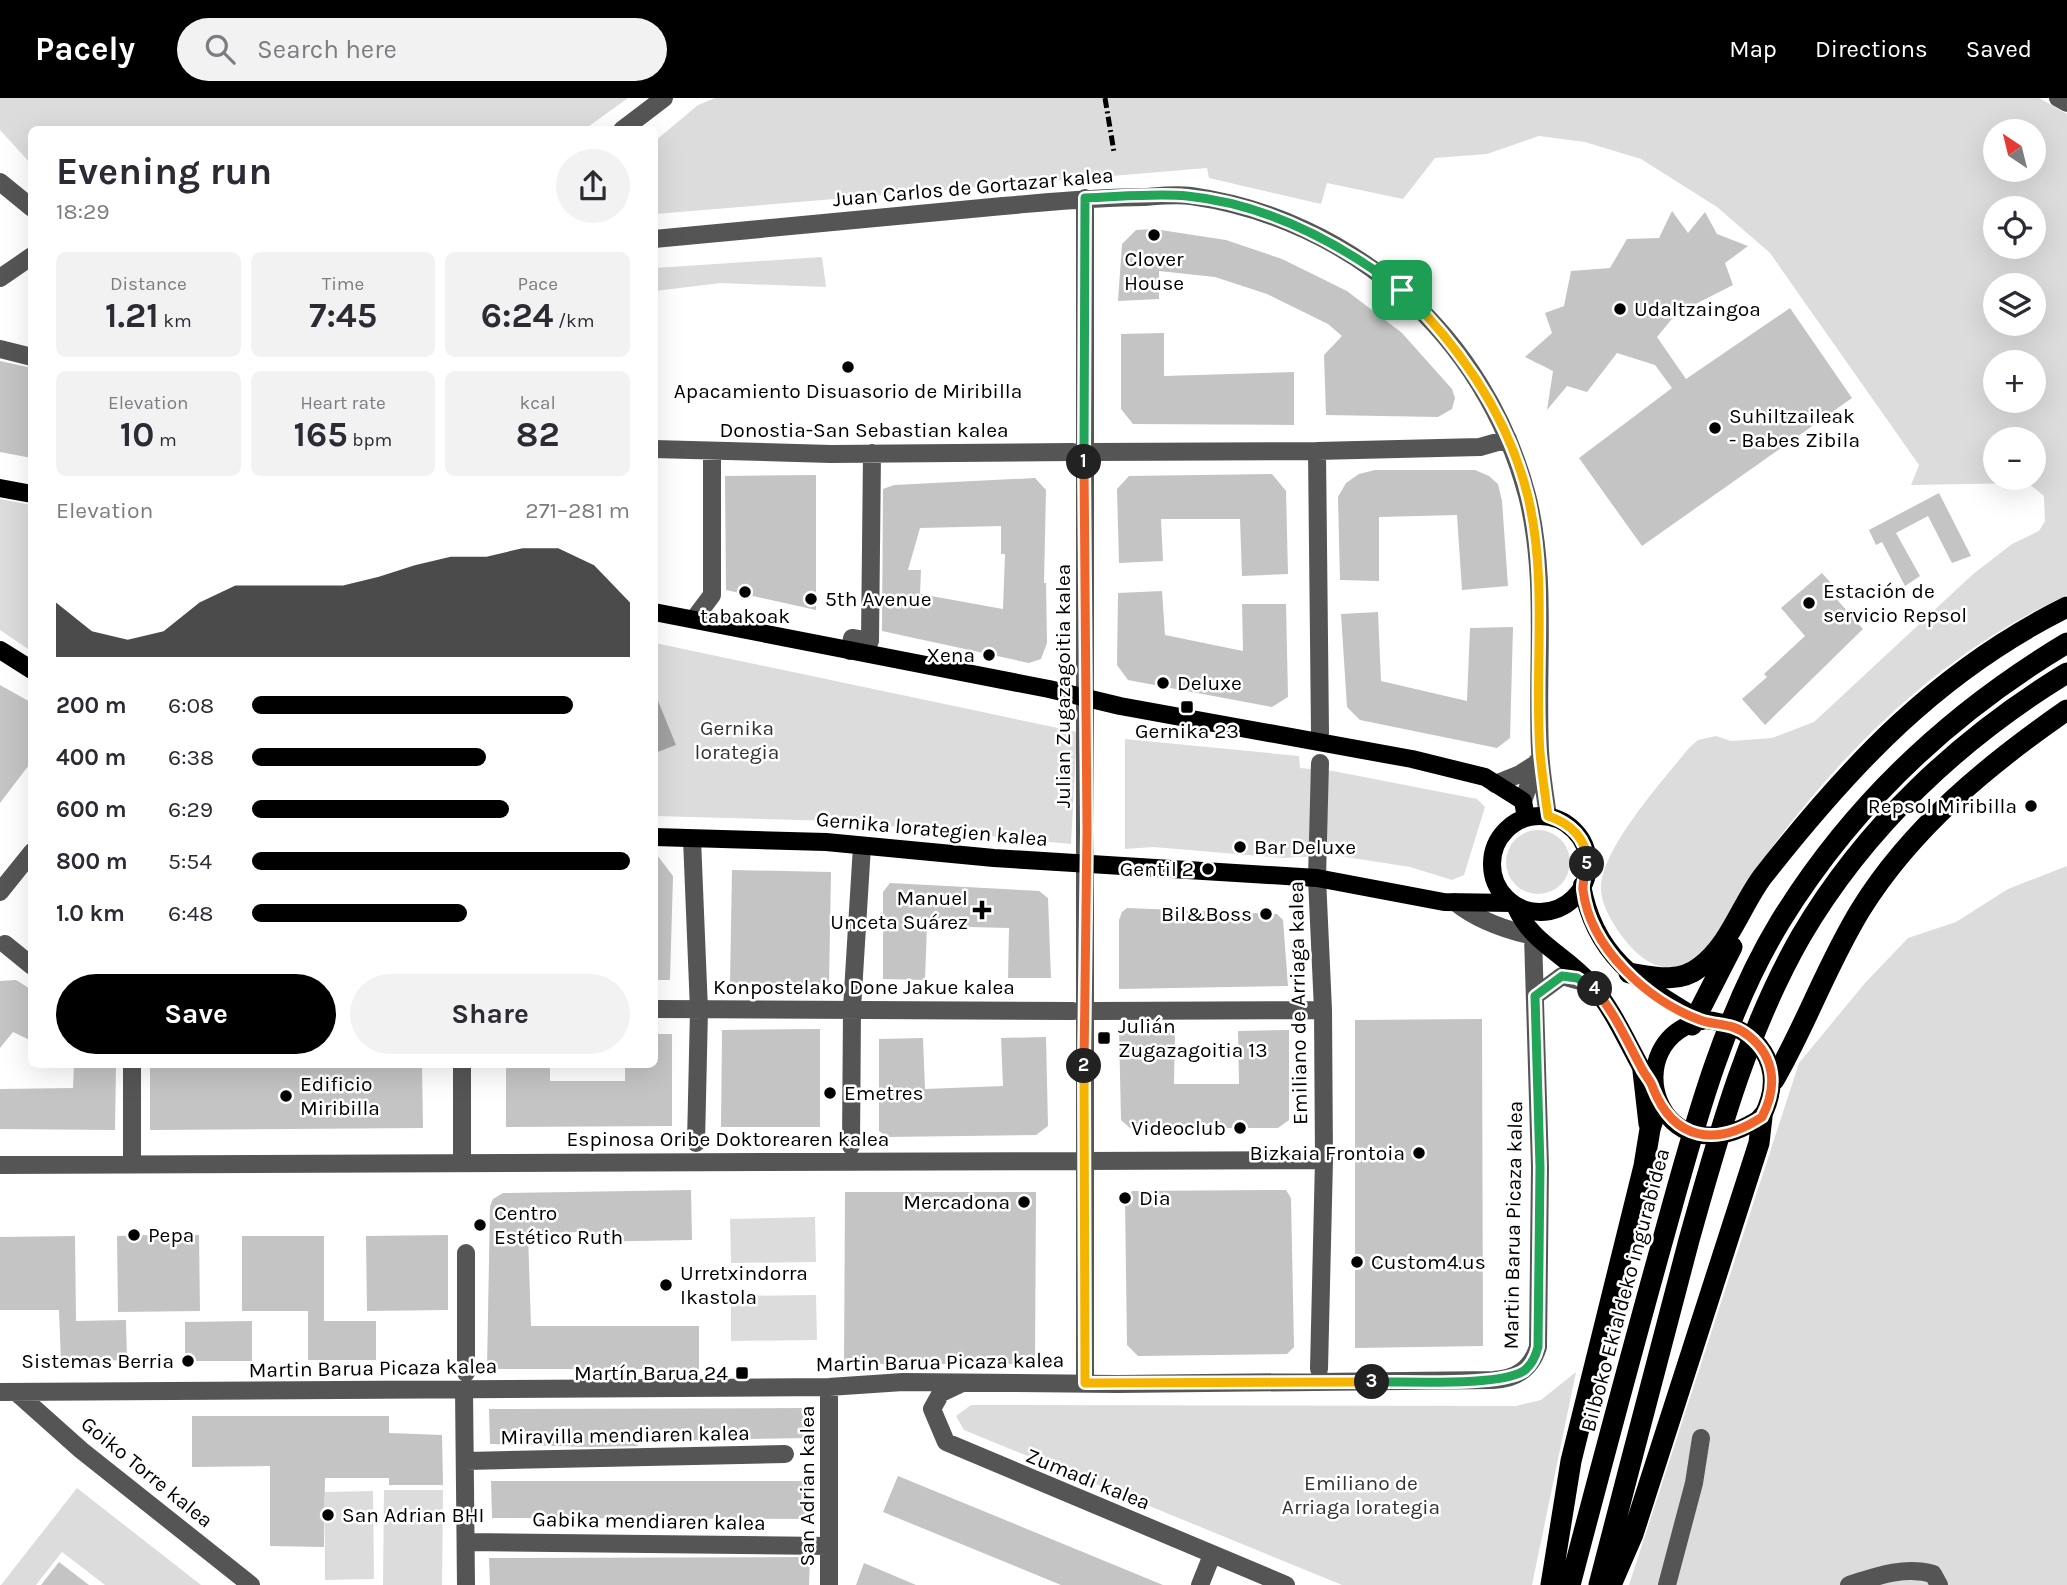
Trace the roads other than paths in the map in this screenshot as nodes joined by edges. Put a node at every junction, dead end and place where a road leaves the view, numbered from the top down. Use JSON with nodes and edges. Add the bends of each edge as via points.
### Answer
{"nodes":[{"id":1,"x":664,"y":98,"type":"edge"},
{"id":2,"x":2058,"y":98,"type":"edge"},
{"id":3,"x":2067,"y":103,"type":"edge"},
{"id":4,"x":627,"y":126,"type":"edge"},
{"id":5,"x":0,"y":182,"type":"edge"},
{"id":6,"x":1085,"y":198,"type":"junction"},
{"id":7,"x":28,"y":205,"type":"edge"},
{"id":8,"x":658,"y":239,"type":"edge"},
{"id":9,"x":28,"y":259,"type":"edge"},
{"id":10,"x":0,"y":278,"type":"edge"},
{"id":11,"x":0,"y":349,"type":"edge"},
{"id":12,"x":28,"y":356,"type":"edge"},
{"id":13,"x":1508,"y":439,"type":"junction"},
{"id":14,"x":658,"y":449,"type":"edge"},
{"id":15,"x":1317,"y":451,"type":"junction"},
{"id":16,"x":1073,"y":452,"type":"dead end"},
{"id":17,"x":1092,"y":452,"type":"dead end"},
{"id":18,"x":712,"y":453,"type":"junction"},
{"id":19,"x":872,"y":453,"type":"junction"},
{"id":20,"x":0,"y":488,"type":"edge"},
{"id":21,"x":28,"y":493,"type":"edge"},
{"id":22,"x":2067,"y":607,"type":"edge"},
{"id":23,"x":658,"y":613,"type":"edge"},
{"id":24,"x":694,"y":619,"type":"junction"},
{"id":25,"x":2067,"y":643,"type":"edge"},
{"id":26,"x":0,"y":650,"type":"edge"},
{"id":27,"x":850,"y":651,"type":"junction"},
{"id":28,"x":28,"y":668,"type":"edge"},
{"id":29,"x":2067,"y":673,"type":"edge"},
{"id":30,"x":1086,"y":698,"type":"junction"},
{"id":31,"x":2067,"y":710,"type":"edge"},
{"id":32,"x":1320,"y":733,"type":"dead end"},
{"id":33,"x":1538,"y":757,"type":"junction"},
{"id":34,"x":1320,"y":763,"type":"dead end"},
{"id":35,"x":1495,"y":784,"type":"junction"},
{"id":36,"x":1524,"y":810,"type":"junction"},
{"id":37,"x":1548,"y":816,"type":"junction"},
{"id":38,"x":658,"y":837,"type":"edge"},
{"id":39,"x":692,"y":839,"type":"junction"},
{"id":40,"x":862,"y":846,"type":"junction"},
{"id":41,"x":1785,"y":850,"type":"junction"},
{"id":42,"x":28,"y":857,"type":"edge"},
{"id":43,"x":1087,"y":864,"type":"junction"},
{"id":44,"x":1317,"y":878,"type":"junction"},
{"id":45,"x":1582,"y":886,"type":"junction"},
{"id":46,"x":0,"y":892,"type":"edge"},
{"id":47,"x":1455,"y":902,"type":"junction"},
{"id":48,"x":1514,"y":904,"type":"junction"},
{"id":49,"x":1533,"y":936,"type":"junction"},
{"id":50,"x":5,"y":944,"type":"dead end"},
{"id":51,"x":28,"y":963,"type":"edge"},
{"id":52,"x":1629,"y":973,"type":"junction"},
{"id":53,"x":1591,"y":984,"type":"junction"},
{"id":54,"x":1535,"y":996,"type":"junction"},
{"id":55,"x":852,"y":1008,"type":"junction"},
{"id":56,"x":658,"y":1009,"type":"edge"},
{"id":57,"x":699,"y":1010,"type":"junction"},
{"id":58,"x":1323,"y":1010,"type":"junction"},
{"id":59,"x":1073,"y":1011,"type":"dead end"},
{"id":60,"x":1093,"y":1011,"type":"dead end"},
{"id":61,"x":1699,"y":1021,"type":"junction"},
{"id":62,"x":132,"y":1068,"type":"edge"},
{"id":63,"x":462,"y":1068,"type":"edge"},
{"id":64,"x":1774,"y":1080,"type":"junction"},
{"id":65,"x":1657,"y":1096,"type":"junction"},
{"id":66,"x":1762,"y":1117,"type":"junction"},
{"id":67,"x":1650,"y":1129,"type":"junction"},
{"id":68,"x":696,"y":1143,"type":"dead end"},
{"id":69,"x":851,"y":1146,"type":"dead end"},
{"id":70,"x":1085,"y":1160,"type":"junction"},
{"id":71,"x":1324,"y":1160,"type":"junction"},
{"id":72,"x":132,"y":1162,"type":"junction"},
{"id":73,"x":462,"y":1163,"type":"junction"},
{"id":74,"x":0,"y":1165,"type":"edge"},
{"id":75,"x":466,"y":1254,"type":"dead end"},
{"id":76,"x":1319,"y":1369,"type":"dead end"},
{"id":77,"x":465,"y":1381,"type":"junction"},
{"id":78,"x":903,"y":1382,"type":"junction"},
{"id":79,"x":963,"y":1382,"type":"junction"},
{"id":80,"x":1085,"y":1383,"type":"junction"},
{"id":81,"x":829,"y":1387,"type":"junction"},
{"id":82,"x":492,"y":1389,"type":"junction"},
{"id":83,"x":8,"y":1392,"type":"edge"},
{"id":84,"x":932,"y":1409,"type":"junction"},
{"id":85,"x":465,"y":1414,"type":"junction"},
{"id":86,"x":1701,"y":1438,"type":"dead end"},
{"id":87,"x":785,"y":1454,"type":"dead end"},
{"id":88,"x":466,"y":1461,"type":"junction"},
{"id":89,"x":468,"y":1542,"type":"junction"},
{"id":90,"x":829,"y":1546,"type":"junction"},
{"id":91,"x":1212,"y":1555,"type":"junction"},
{"id":92,"x":251,"y":1585,"type":"edge"},
{"id":93,"x":466,"y":1585,"type":"edge"},
{"id":94,"x":830,"y":1585,"type":"edge"},
{"id":95,"x":1200,"y":1585,"type":"edge"},
{"id":96,"x":1286,"y":1585,"type":"edge"},
{"id":97,"x":1551,"y":1585,"type":"edge"},
{"id":98,"x":1570,"y":1585,"type":"edge"},
{"id":99,"x":1599,"y":1585,"type":"edge"},
{"id":100,"x":1611,"y":1585,"type":"edge"},
{"id":101,"x":1667,"y":1585,"type":"edge"},
{"id":102,"x":1849,"y":1585,"type":"edge"},
{"id":103,"x":1939,"y":1585,"type":"edge"}],
"edges":[{"from":1,"to":4,"type":"street"},
{"from":2,"to":3,"type":"street"},
{"from":5,"to":7,"type":"street"},
{"from":6,"to":8,"type":"street","name":"Juan Carlos de Gortazar kalea"},
{"from":6,"to":13,"type":"street","name":"Juan Carlos de Gortazar kalea","via":[[1186,196],[1274,216],[1322,236],[1374,269],[1433,321],[1464,358]]},
{"from":6,"to":30,"type":"street","name":"Julian Zugazagoitia kalea"},
{"from":9,"to":10,"type":"street"},
{"from":11,"to":12,"type":"street"},
{"from":13,"to":15,"type":"street","via":[[1480,447]]},
{"from":13,"to":33,"type":"street","name":"Juan Carlos de Gortazar kalea","via":[[1528,498],[1535,541]]},
{"from":14,"to":18,"type":"street","name":"Donostia-San Sebastian kalea"},
{"from":15,"to":17,"type":"street"},
{"from":15,"to":32,"type":"street"},
{"from":16,"to":19,"type":"street","name":"Donostia-San Sebastian kalea"},
{"from":18,"to":19,"type":"street","name":"Donostia-San Sebastian kalea"},
{"from":18,"to":24,"type":"street","via":[[712,595]]},
{"from":19,"to":27,"type":"street","via":[[870,641],[852,638]]},
{"from":20,"to":21,"type":"main road"},
{"from":22,"to":41,"type":"highway","via":[[1939,686],[1879,740]]},
{"from":23,"to":24,"type":"main road"},
{"from":24,"to":27,"type":"main road"},
{"from":25,"to":98,"type":"highway","name":"Bilboko Ekialdeko ingurabidea","via":[[1982,698],[1916,754],[1844,830],[1779,925],[1741,999],[1708,1086]]},
{"from":26,"to":28,"type":"main road"},
{"from":27,"to":30,"type":"main road"},
{"from":29,"to":99,"type":"highway","via":[[1998,719],[1934,773],[1864,846],[1801,937],[1765,1009],[1729,1106]]},
{"from":30,"to":35,"type":"main road","via":[[1412,759],[1485,777]]},
{"from":30,"to":43,"type":"street","name":"Julian Zugazagoitia kalea"},
{"from":31,"to":64,"type":"highway","via":[[2019,743],[1903,851],[1862,908],[1832,961]]},
{"from":33,"to":35,"type":"street","via":[[1511,779]]},
{"from":33,"to":36,"type":"street","name":"Juan Carlos de Gortazar kalea"},
{"from":33,"to":37,"type":"street","name":"Juan Carlos de Gortazar kalea"},
{"from":34,"to":44,"type":"street","name":"Emiliano de Arriaga kalea"},
{"from":35,"to":36,"type":"main road"},
{"from":36,"to":37,"type":"main road"},
{"from":36,"to":48,"type":"main road","via":[[1501,835],[1492,864],[1501,892]]},
{"from":37,"to":45,"type":"main road","via":[[1570,827],[1584,846],[1587,869]]},
{"from":38,"to":39,"type":"main road","name":"Gernika lorategien kalea"},
{"from":39,"to":40,"type":"main road","name":"Gernika lorategien kalea"},
{"from":39,"to":57,"type":"street"},
{"from":40,"to":43,"type":"main road","name":"Gernika lorategien kalea"},
{"from":40,"to":55,"type":"street"},
{"from":41,"to":52,"type":"highway","via":[[1762,877],[1712,958],[1673,978]]},
{"from":41,"to":61,"type":"highway"},
{"from":42,"to":46,"type":"street"},
{"from":43,"to":44,"type":"main road","name":"Gernika lorategien kalea"},
{"from":43,"to":70,"type":"street","name":"Julian Zugazagoitia kalea"},
{"from":44,"to":47,"type":"main road","name":"Gernika lorategien kalea"},
{"from":44,"to":58,"type":"street","name":"Emiliano de Arriaga kalea"},
{"from":45,"to":48,"type":"main road","via":[[1559,908],[1543,911]]},
{"from":45,"to":52,"type":"main road","via":[[1606,946]]},
{"from":47,"to":48,"type":"main road","name":"Gernika lorategien kalea"},
{"from":47,"to":49,"type":"street","name":"Gernika lorategien kalea","via":[[1467,912]]},
{"from":48,"to":49,"type":"main road"},
{"from":49,"to":53,"type":"main road"},
{"from":49,"to":54,"type":"street","name":"Martin Barua Picaza kalea"},
{"from":50,"to":51,"type":"street"},
{"from":52,"to":61,"type":"main road"},
{"from":53,"to":54,"type":"street","via":[[1562,976]]},
{"from":53,"to":65,"type":"main road","via":[[1612,1011]]},
{"from":54,"to":80,"type":"street","name":"Martin Barua Picaza kalea","via":[[1540,1167],[1538,1347],[1525,1370],[1493,1380]]},
{"from":55,"to":57,"type":"street","name":"Konpostelako Done Jakue kalea"},
{"from":55,"to":59,"type":"street","name":"Konpostelako Done Jakue kalea"},
{"from":55,"to":69,"type":"street"},
{"from":56,"to":57,"type":"street","name":"Konpostelako Done Jakue kalea"},
{"from":57,"to":68,"type":"street"},
{"from":58,"to":60,"type":"street"},
{"from":58,"to":71,"type":"street","name":"Emiliano de Arriaga kalea"},
{"from":61,"to":64,"type":"main road","via":[[1737,1028],[1763,1050]]},
{"from":61,"to":65,"type":"main road","via":[[1662,1052],[1656,1065]]},
{"from":62,"to":72,"type":"street"},
{"from":63,"to":73,"type":"street"},
{"from":64,"to":66,"type":"main road"},
{"from":65,"to":66,"type":"main road","via":[[1682,1129],[1703,1135],[1728,1133]]},
{"from":65,"to":67,"type":"highway"},
{"from":65,"to":67,"type":"highway"},
{"from":66,"to":100,"type":"highway","via":[[1759,1143],[1633,1534]]},
{"from":67,"to":97,"type":"highway","via":[[1571,1461]]},
{"from":70,"to":71,"type":"street","name":"Espinosa Oribe Doktorearen kalea"},
{"from":70,"to":73,"type":"street","name":"Espinosa Oribe Doktorearen kalea"},
{"from":70,"to":80,"type":"street","name":"Julian Zugazagoitia kalea"},
{"from":71,"to":76,"type":"street","name":"Emiliano de Arriaga kalea"},
{"from":72,"to":73,"type":"street","name":"Espinosa Oribe Doktorearen kalea"},
{"from":72,"to":74,"type":"street","name":"Espinosa Oribe Doktorearen kalea"},
{"from":75,"to":77,"type":"street"},
{"from":77,"to":82,"type":"street","name":"Martin Barua Picaza kalea"},
{"from":77,"to":83,"type":"street","name":"Martin Barua Picaza kalea"},
{"from":77,"to":85,"type":"street"},
{"from":78,"to":79,"type":"street","name":"Martin Barua Picaza kalea"},
{"from":78,"to":81,"type":"street","name":"Martin Barua Picaza kalea"},
{"from":78,"to":84,"type":"street","via":[[926,1398]]},
{"from":79,"to":80,"type":"street","name":"Martin Barua Picaza kalea"},
{"from":79,"to":84,"type":"street","via":[[941,1393]]},
{"from":81,"to":82,"type":"street","name":"Martin Barua Picaza kalea"},
{"from":81,"to":90,"type":"street","name":"San Adrian kalea"},
{"from":82,"to":85,"type":"street","via":[[474,1400]]},
{"from":83,"to":92,"type":"street","name":"Goiko Torre kalea"},
{"from":84,"to":91,"type":"street","name":"Zumadi kalea","via":[[946,1442],[968,1454]]},
{"from":85,"to":88,"type":"street"},
{"from":86,"to":101,"type":"street"},
{"from":87,"to":88,"type":"street","name":"Miravilla mendiaren kalea"},
{"from":88,"to":89,"type":"street"},
{"from":89,"to":90,"type":"street","name":"Gabika mendiaren kalea"},
{"from":89,"to":93,"type":"street"},
{"from":90,"to":94,"type":"street","name":"San Adrian kalea"},
{"from":91,"to":95,"type":"street"},
{"from":91,"to":96,"type":"street","name":"Zumadi kalea"},
{"from":102,"to":103,"type":"street","via":[[1901,1571],[1921,1571],[1933,1574]]}]}
